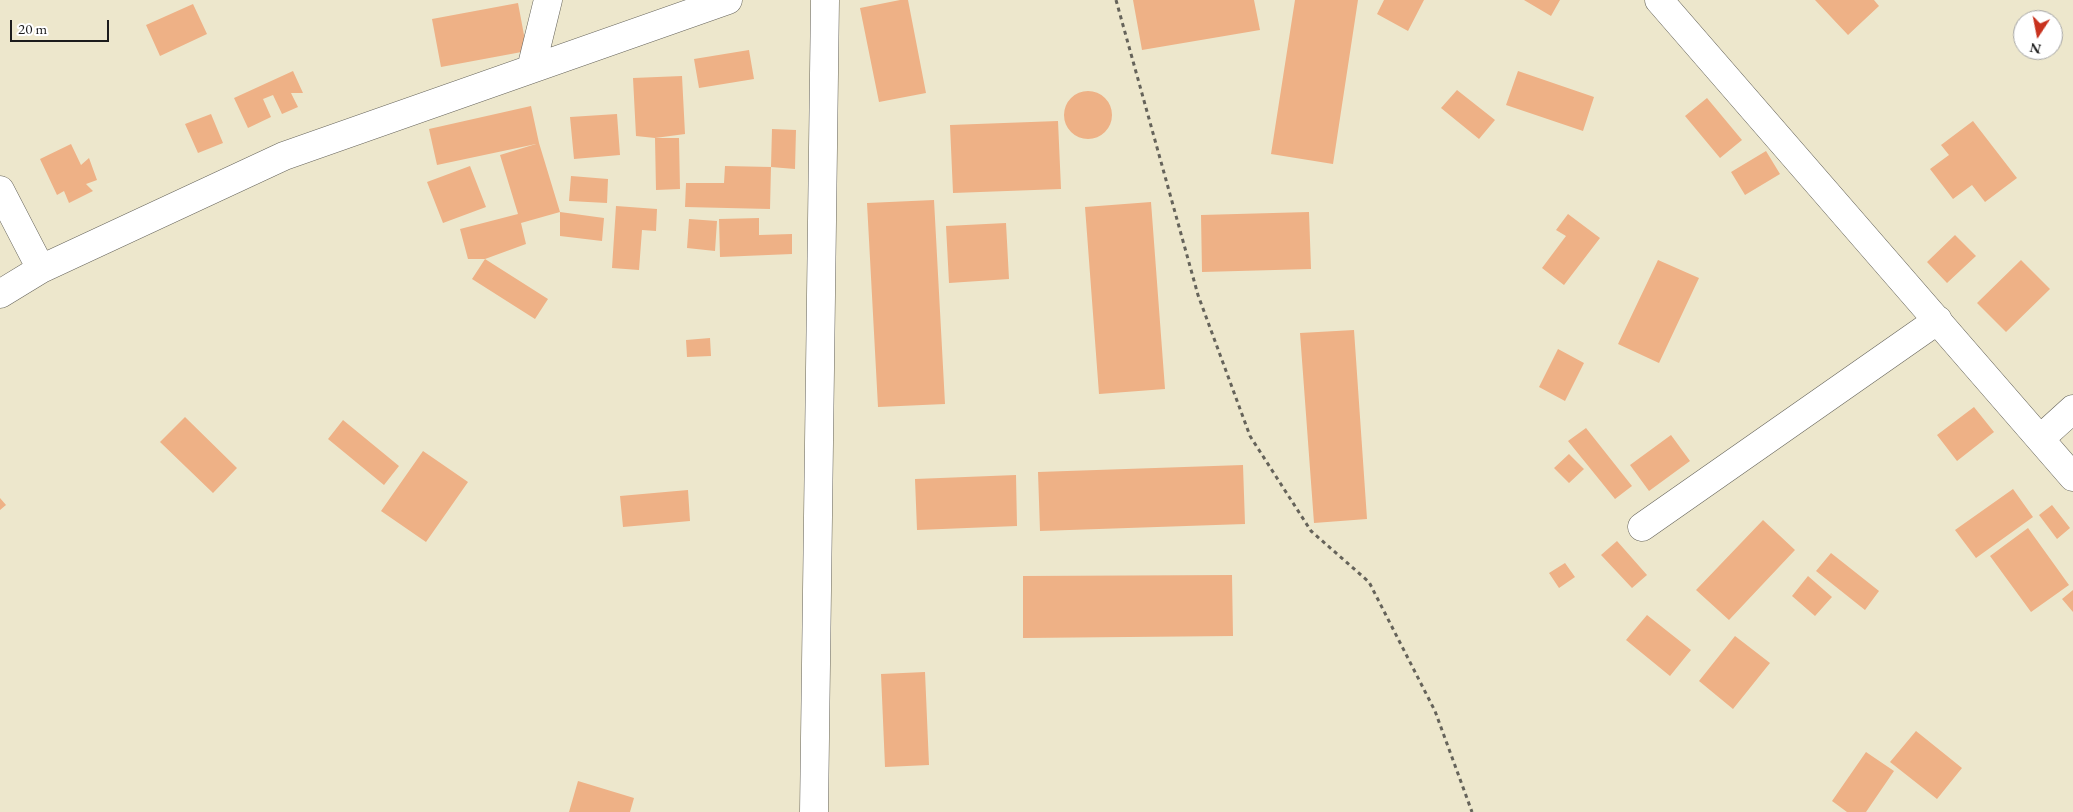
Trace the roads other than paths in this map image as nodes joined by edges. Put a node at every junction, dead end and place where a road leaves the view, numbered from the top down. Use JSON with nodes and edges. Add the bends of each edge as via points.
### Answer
{"nodes":[{"id":1,"x":548,"y":0,"type":"edge"},
{"id":2,"x":728,"y":0,"type":"edge"},
{"id":3,"x":825,"y":0,"type":"edge"},
{"id":4,"x":1659,"y":0,"type":"edge"},
{"id":5,"x":531,"y":69,"type":"junction"},
{"id":6,"x":0,"y":190,"type":"edge"},
{"id":7,"x":41,"y":269,"type":"junction"},
{"id":8,"x":0,"y":294,"type":"edge"},
{"id":9,"x":1938,"y":320,"type":"junction"},
{"id":10,"x":2073,"y":410,"type":"edge"},
{"id":11,"x":2040,"y":439,"type":"junction"},
{"id":12,"x":2073,"y":477,"type":"edge"},
{"id":13,"x":1642,"y":527,"type":"dead end"},
{"id":14,"x":814,"y":812,"type":"edge"}],
"edges":[{"from":1,"to":5,"type":"street"},
{"from":2,"to":5,"type":"street"},
{"from":3,"to":14,"type":"street"},
{"from":4,"to":9,"type":"street"},
{"from":5,"to":7,"type":"street","via":[[284,156]]},
{"from":6,"to":7,"type":"street"},
{"from":7,"to":8,"type":"street"},
{"from":9,"to":11,"type":"street"},
{"from":9,"to":13,"type":"street"},
{"from":10,"to":11,"type":"street"},
{"from":11,"to":12,"type":"street"}]}
